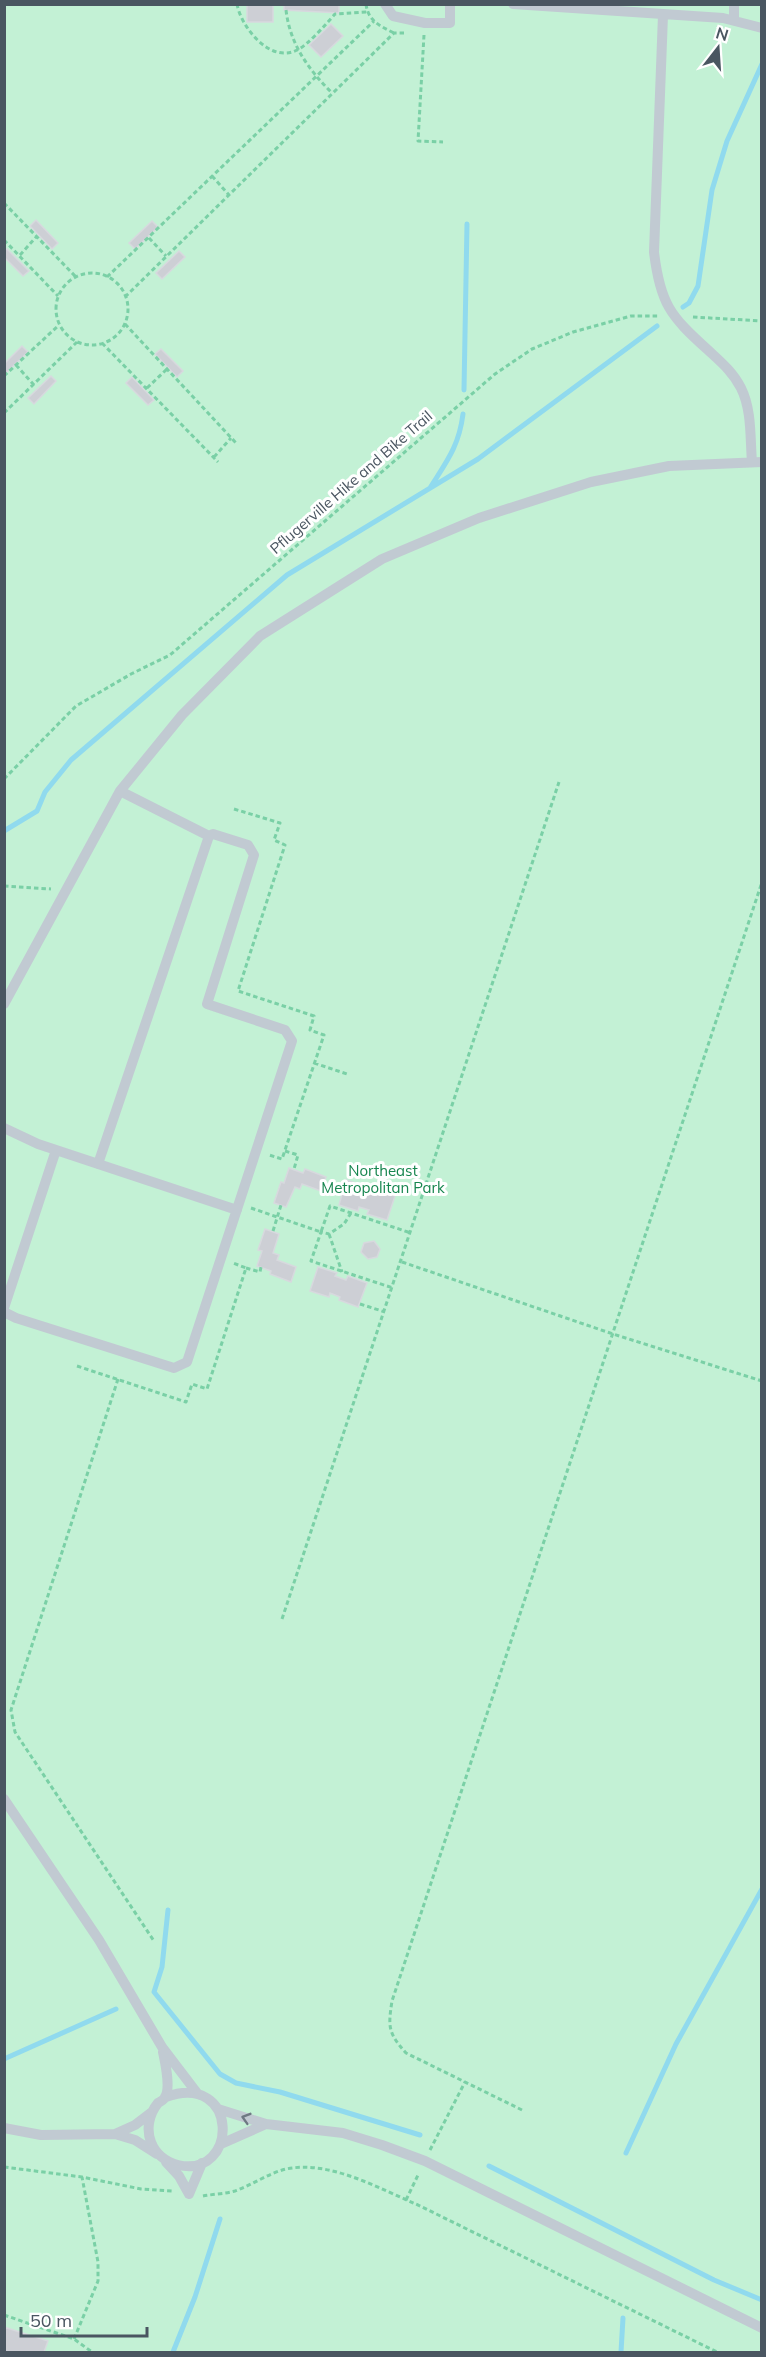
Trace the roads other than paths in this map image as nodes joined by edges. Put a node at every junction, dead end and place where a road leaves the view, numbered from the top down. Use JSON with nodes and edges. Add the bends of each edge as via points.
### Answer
{"nodes":[{"id":1,"x":386,"y":4,"type":"edge"},
{"id":2,"x":450,"y":4,"type":"edge"},
{"id":3,"x":513,"y":4,"type":"edge"},
{"id":4,"x":734,"y":4,"type":"edge"},
{"id":5,"x":663,"y":15,"type":"junction"},
{"id":6,"x":734,"y":20,"type":"junction"},
{"id":7,"x":762,"y":28,"type":"edge"},
{"id":8,"x":757,"y":462,"type":"edge"},
{"id":9,"x":120,"y":791,"type":"junction"},
{"id":10,"x":209,"y":837,"type":"junction"},
{"id":11,"x":4,"y":1004,"type":"edge"},
{"id":12,"x":4,"y":1128,"type":"edge"},
{"id":13,"x":56,"y":1150,"type":"junction"},
{"id":14,"x":98,"y":1164,"type":"junction"},
{"id":15,"x":237,"y":1210,"type":"junction"},
{"id":16,"x":4,"y":1310,"type":"edge"},
{"id":17,"x":4,"y":1799,"type":"edge"},
{"id":18,"x":162,"y":2047,"type":"junction"},
{"id":19,"x":197,"y":2093,"type":"junction"},
{"id":20,"x":166,"y":2097,"type":"junction"},
{"id":21,"x":218,"y":2109,"type":"junction"},
{"id":22,"x":152,"y":2112,"type":"junction"},
{"id":23,"x":266,"y":2124,"type":"junction"},
{"id":24,"x":4,"y":2128,"type":"edge"},
{"id":25,"x":115,"y":2134,"type":"junction"},
{"id":26,"x":220,"y":2144,"type":"junction"},
{"id":27,"x":161,"y":2157,"type":"junction"},
{"id":28,"x":201,"y":2163,"type":"junction"},
{"id":29,"x":762,"y":2328,"type":"edge"}],
"edges":[{"from":1,"to":2,"type":"lane","via":[[393,16],[425,23],[450,22]]},
{"from":3,"to":5,"type":"lane"},
{"from":4,"to":6,"type":"lane"},
{"from":5,"to":6,"type":"lane"},
{"from":5,"to":8,"type":"lane","via":[[654,252],[657,279],[673,316],[730,371],[742,390]]},
{"from":6,"to":7,"type":"lane"},
{"from":8,"to":9,"type":"lane","via":[[669,466],[591,482],[479,518],[382,559],[260,636],[182,715]]},
{"from":9,"to":10,"type":"lane"},
{"from":9,"to":11,"type":"lane"},
{"from":10,"to":14,"type":"lane"},
{"from":10,"to":15,"type":"lane","via":[[213,834],[248,845],[254,855],[207,1004],[285,1030],[292,1041]]},
{"from":12,"to":13,"type":"lane"},
{"from":13,"to":14,"type":"lane"},
{"from":13,"to":16,"type":"lane"},
{"from":14,"to":15,"type":"lane"},
{"from":15,"to":16,"type":"lane","via":[[187,1362],[174,1368],[16,1318]]},
{"from":17,"to":18,"type":"lane","via":[[99,1940]]},
{"from":18,"to":19,"type":"lane"},
{"from":18,"to":20,"type":"lane"},
{"from":19,"to":20,"type":"lane","via":[[181,2091]]},
{"from":19,"to":21,"type":"lane"},
{"from":20,"to":22,"type":"lane"},
{"from":23,"to":21,"type":"lane","one_way":true},
{"from":21,"to":26,"type":"lane","via":[[224,2127]]},
{"from":22,"to":25,"type":"lane"},
{"from":22,"to":27,"type":"lane","via":[[149,2134]]},
{"from":23,"to":26,"type":"lane"},
{"from":23,"to":29,"type":"lane","via":[[343,2133],[425,2161]]},
{"from":24,"to":25,"type":"lane","via":[[41,2135]]},
{"from":25,"to":27,"type":"lane","via":[[135,2140]]},
{"from":26,"to":28,"type":"lane"},
{"from":27,"to":28,"type":"lane","via":[[176,2165]]},
{"from":27,"to":28,"type":"lane","via":[[189,2193]]}]}
